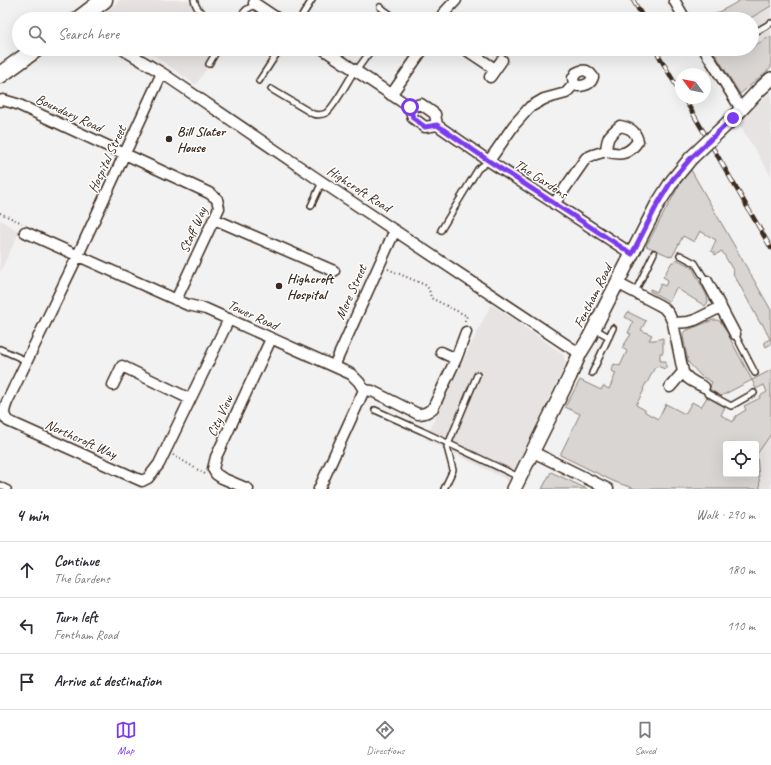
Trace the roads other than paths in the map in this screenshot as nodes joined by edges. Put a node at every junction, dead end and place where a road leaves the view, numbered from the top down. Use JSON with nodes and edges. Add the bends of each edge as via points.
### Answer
{"nodes":[{"id":1,"x":104,"y":0,"type":"edge"},
{"id":2,"x":194,"y":0,"type":"edge"},
{"id":3,"x":312,"y":0,"type":"edge"},
{"id":4,"x":456,"y":0,"type":"edge"},
{"id":5,"x":674,"y":0,"type":"edge"},
{"id":6,"x":255,"y":3,"type":"joint"},
{"id":7,"x":380,"y":7,"type":"dead end"},
{"id":8,"x":89,"y":12,"type":"edge"},
{"id":9,"x":202,"y":12,"type":"edge"},
{"id":10,"x":244,"y":12,"type":"edge"},
{"id":11,"x":268,"y":12,"type":"edge"},
{"id":12,"x":304,"y":12,"type":"edge"},
{"id":13,"x":387,"y":12,"type":"edge"},
{"id":14,"x":445,"y":12,"type":"edge"},
{"id":15,"x":681,"y":12,"type":"edge"},
{"id":16,"x":771,"y":22,"type":"edge"},
{"id":17,"x":759,"y":30,"type":"edge"},
{"id":18,"x":26,"y":56,"type":"edge"},
{"id":19,"x":134,"y":56,"type":"edge"},
{"id":20,"x":214,"y":56,"type":"edge"},
{"id":21,"x":275,"y":56,"type":"edge"},
{"id":22,"x":334,"y":56,"type":"edge"},
{"id":23,"x":367,"y":56,"type":"edge"},
{"id":24,"x":418,"y":56,"type":"edge"},
{"id":25,"x":473,"y":56,"type":"edge"},
{"id":26,"x":708,"y":56,"type":"edge"},
{"id":27,"x":502,"y":60,"type":"dead end"},
{"id":28,"x":209,"y":64,"type":"dead end"},
{"id":29,"x":356,"y":71,"type":"junction"},
{"id":30,"x":162,"y":73,"type":"junction"},
{"id":31,"x":0,"y":75,"type":"edge"},
{"id":32,"x":259,"y":80,"type":"dead end"},
{"id":33,"x":770,"y":83,"type":"edge"},
{"id":34,"x":574,"y":84,"type":"dead end"},
{"id":35,"x":271,"y":89,"type":"dead end"},
{"id":36,"x":391,"y":94,"type":"junction"},
{"id":37,"x":0,"y":101,"type":"edge"},
{"id":38,"x":410,"y":107,"type":"junction"},
{"id":39,"x":737,"y":114,"type":"junction"},
{"id":40,"x":437,"y":125,"type":"junction"},
{"id":41,"x":606,"y":151,"type":"dead end"},
{"id":42,"x":125,"y":154,"type":"junction"},
{"id":43,"x":489,"y":161,"type":"junction"},
{"id":44,"x":322,"y":182,"type":"junction"},
{"id":45,"x":554,"y":204,"type":"junction"},
{"id":46,"x":311,"y":206,"type":"dead end"},
{"id":47,"x":214,"y":219,"type":"junction"},
{"id":48,"x":395,"y":230,"type":"junction"},
{"id":49,"x":441,"y":230,"type":"dead end"},
{"id":50,"x":25,"y":232,"type":"road end"},
{"id":51,"x":654,"y":253,"type":"dead end"},
{"id":52,"x":632,"y":254,"type":"junction"},
{"id":53,"x":680,"y":254,"type":"dead end"},
{"id":54,"x":78,"y":255,"type":"junction"},
{"id":55,"x":334,"y":271,"type":"dead end"},
{"id":56,"x":707,"y":280,"type":"joint"},
{"id":57,"x":617,"y":283,"type":"junction"},
{"id":58,"x":634,"y":292,"type":"junction"},
{"id":59,"x":176,"y":300,"type":"junction"},
{"id":60,"x":721,"y":307,"type":"junction"},
{"id":61,"x":229,"y":319,"type":"junction"},
{"id":62,"x":673,"y":323,"type":"junction"},
{"id":63,"x":613,"y":328,"type":"dead end"},
{"id":64,"x":594,"y":329,"type":"junction"},
{"id":65,"x":466,"y":332,"type":"road end"},
{"id":66,"x":736,"y":334,"type":"joint"},
{"id":67,"x":609,"y":337,"type":"junction"},
{"id":68,"x":271,"y":339,"type":"junction"},
{"id":69,"x":0,"y":349,"type":"edge"},
{"id":70,"x":441,"y":352,"type":"dead end"},
{"id":71,"x":580,"y":353,"type":"junction"},
{"id":72,"x":456,"y":360,"type":"junction"},
{"id":73,"x":27,"y":361,"type":"junction"},
{"id":74,"x":334,"y":366,"type":"junction"},
{"id":75,"x":683,"y":372,"type":"junction"},
{"id":76,"x":592,"y":373,"type":"dead end"},
{"id":77,"x":755,"y":373,"type":"dead end"},
{"id":78,"x":477,"y":375,"type":"dead end"},
{"id":79,"x":113,"y":386,"type":"dead end"},
{"id":80,"x":670,"y":387,"type":"dead end"},
{"id":81,"x":704,"y":387,"type":"joint"},
{"id":82,"x":364,"y":390,"type":"junction"},
{"id":83,"x":754,"y":393,"type":"dead end"},
{"id":84,"x":190,"y":399,"type":"junction"},
{"id":85,"x":375,"y":410,"type":"dead end"},
{"id":86,"x":448,"y":444,"type":"junction"},
{"id":87,"x":533,"y":452,"type":"junction"},
{"id":88,"x":517,"y":483,"type":"edge"},
{"id":89,"x":0,"y":485,"type":"edge"},
{"id":90,"x":8,"y":489,"type":"edge"},
{"id":91,"x":248,"y":489,"type":"edge"},
{"id":92,"x":319,"y":489,"type":"edge"},
{"id":93,"x":444,"y":489,"type":"edge"},
{"id":94,"x":608,"y":489,"type":"edge"}],
"edges":[{"from":1,"to":8,"type":"main road"},
{"from":2,"to":9,"type":"lane","via":[[197,8]]},
{"from":3,"to":12,"type":"lane"},
{"from":4,"to":14,"type":"street"},
{"from":5,"to":15,"type":"street"},
{"from":6,"to":10,"type":"lane"},
{"from":6,"to":11,"type":"street"},
{"from":7,"to":13,"type":"lane"},
{"from":16,"to":17,"type":"lane"},
{"from":18,"to":31,"type":"main road"},
{"from":19,"to":30,"type":"street","name":"Highcroft Road"},
{"from":20,"to":28,"type":"lane"},
{"from":21,"to":32,"type":"lane"},
{"from":22,"to":29,"type":"street","name":"The Gardens"},
{"from":23,"to":29,"type":"lane"},
{"from":24,"to":36,"type":"street"},
{"from":25,"to":27,"type":"street","via":[[493,73]]},
{"from":26,"to":39,"type":"street"},
{"from":29,"to":35,"type":"lane","via":[[332,106],[321,115],[313,114]]},
{"from":29,"to":36,"type":"street","name":"The Gardens"},
{"from":30,"to":42,"type":"street","name":"Hospital Street"},
{"from":30,"to":44,"type":"street","name":"Highcroft Road"},
{"from":33,"to":39,"type":"street","name":"Fentham Road","via":[[760,89]]},
{"from":34,"to":43,"type":"street","via":[[566,93],[544,99],[530,107]]},
{"from":36,"to":38,"type":"street","name":"The Gardens"},
{"from":37,"to":42,"type":"street","name":"Boundary Road","via":[[17,104]]},
{"from":38,"to":40,"type":"street","name":"The Gardens","via":[[413,118],[425,127]]},
{"from":38,"to":40,"type":"street","name":"The Gardens","via":[[421,104],[435,114]]},
{"from":39,"to":52,"type":"street","name":"Fentham Road","bridge":true,"via":[[672,180]]},
{"from":40,"to":43,"type":"street","name":"The Gardens"},
{"from":41,"to":45,"type":"street","via":[[586,158]]},
{"from":42,"to":47,"type":"street","name":"Staff Way","via":[[209,193],[217,199],[219,208]]},
{"from":42,"to":54,"type":"street","name":"Hospital Street"},
{"from":43,"to":45,"type":"street","name":"The Gardens"},
{"from":43,"to":49,"type":"lane","via":[[478,169]]},
{"from":44,"to":46,"type":"lane"},
{"from":44,"to":48,"type":"street","name":"Highcroft Road"},
{"from":45,"to":52,"type":"street","name":"The Gardens"},
{"from":47,"to":55,"type":"street"},
{"from":47,"to":59,"type":"street","name":"Staff Way"},
{"from":48,"to":71,"type":"street","name":"Highcroft Road"},
{"from":48,"to":74,"type":"street","name":"Mere Street"},
{"from":50,"to":54,"type":"street","name":"Tower Road"},
{"from":51,"to":58,"type":"lane"},
{"from":52,"to":57,"type":"street","name":"Fentham Road"},
{"from":53,"to":56,"type":"lane","via":[[696,263]]},
{"from":54,"to":59,"type":"street","name":"Tower Road"},
{"from":54,"to":73,"type":"street","name":"Northcroft Way"},
{"from":56,"to":60,"type":"street"},
{"from":57,"to":58,"type":"street"},
{"from":57,"to":64,"type":"street","name":"Fentham Road"},
{"from":58,"to":62,"type":"street","via":[[659,304],[669,314]]},
{"from":59,"to":61,"type":"street","name":"Tower Road","via":[[206,308]]},
{"from":60,"to":62,"type":"street","via":[[695,320]]},
{"from":60,"to":66,"type":"street"},
{"from":61,"to":68,"type":"street","name":"Tower Road"},
{"from":61,"to":84,"type":"street","name":"Northcroft Way"},
{"from":62,"to":75,"type":"street"},
{"from":63,"to":67,"type":"lane"},
{"from":64,"to":67,"type":"lane"},
{"from":64,"to":71,"type":"street","name":"Fentham Road"},
{"from":65,"to":72,"type":"street"},
{"from":66,"to":77,"type":"lane"},
{"from":67,"to":76,"type":"lane"},
{"from":68,"to":74,"type":"street","name":"Tower Road"},
{"from":68,"to":91,"type":"street","name":"City View","via":[[216,457],[213,469],[222,478]]},
{"from":69,"to":73,"type":"lane"},
{"from":70,"to":72,"type":"street"},
{"from":71,"to":87,"type":"street","name":"Fentham Road"},
{"from":72,"to":82,"type":"street","via":[[433,408],[424,414],[418,414],[372,391]]},
{"from":73,"to":84,"type":"street","name":"Northcroft Way","via":[[4,409],[8,422],[142,481],[148,478],[159,464]]},
{"from":74,"to":82,"type":"street","name":"Tower Road","via":[[351,374]]},
{"from":75,"to":80,"type":"street"},
{"from":75,"to":81,"type":"street","via":[[689,379]]},
{"from":78,"to":86,"type":"lane"},
{"from":79,"to":84,"type":"street","via":[[122,366]]},
{"from":81,"to":83,"type":"lane","via":[[707,393],[731,406]]},
{"from":82,"to":92,"type":"street"},
{"from":85,"to":86,"type":"lane"},
{"from":86,"to":88,"type":"lane"},
{"from":86,"to":93,"type":"lane","via":[[453,470]]},
{"from":87,"to":88,"type":"street","name":"Fentham Road"},
{"from":87,"to":94,"type":"street"},
{"from":89,"to":90,"type":"lane"}]}
